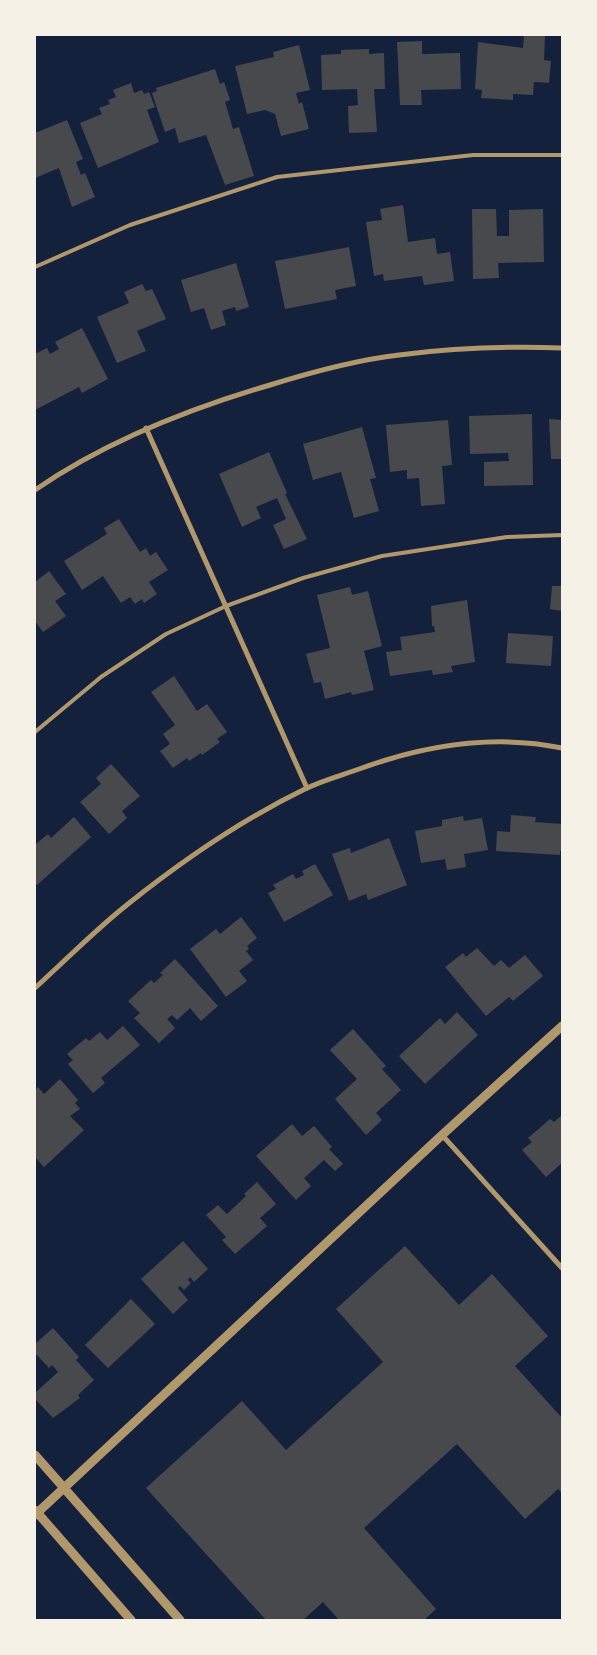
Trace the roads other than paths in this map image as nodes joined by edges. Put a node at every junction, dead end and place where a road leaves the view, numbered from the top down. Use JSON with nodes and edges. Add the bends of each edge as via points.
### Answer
{"nodes":[{"id":1,"x":562,"y":155,"type":"edge"},
{"id":2,"x":35,"y":267,"type":"edge"},
{"id":3,"x":562,"y":348,"type":"edge"},
{"id":4,"x":146,"y":428,"type":"junction"},
{"id":5,"x":35,"y":490,"type":"edge"},
{"id":6,"x":562,"y":535,"type":"edge"},
{"id":7,"x":226,"y":606,"type":"junction"},
{"id":8,"x":35,"y":732,"type":"edge"},
{"id":9,"x":562,"y":748,"type":"edge"},
{"id":10,"x":307,"y":788,"type":"junction"},
{"id":11,"x":35,"y":988,"type":"edge"},
{"id":12,"x":562,"y":1026,"type":"edge"},
{"id":13,"x":442,"y":1135,"type":"junction"},
{"id":14,"x":561,"y":1264,"type":"edge"},
{"id":15,"x":35,"y":1455,"type":"edge"},
{"id":16,"x":65,"y":1487,"type":"junction"},
{"id":17,"x":36,"y":1513,"type":"edge"},
{"id":18,"x":131,"y":1620,"type":"edge"},
{"id":19,"x":180,"y":1620,"type":"edge"}],
"edges":[{"from":1,"to":2,"type":"lane","via":[[473,155],[277,177],[130,225]]},
{"from":3,"to":4,"type":"street","via":[[512,346],[398,355],[314,371],[229,397]]},
{"from":4,"to":5,"type":"street","via":[[60,472]]},
{"from":4,"to":7,"type":"street"},
{"from":6,"to":7,"type":"lane","via":[[507,537],[382,556],[303,578]]},
{"from":7,"to":8,"type":"lane","via":[[166,634],[100,677]]},
{"from":7,"to":10,"type":"street"},
{"from":9,"to":10,"type":"street","via":[[501,741],[447,745],[394,756]]},
{"from":10,"to":11,"type":"street","via":[[249,818],[193,855],[126,905]]},
{"from":12,"to":13,"type":"street"},
{"from":13,"to":14,"type":"street"},
{"from":13,"to":16,"type":"street"},
{"from":15,"to":16,"type":"street"},
{"from":16,"to":17,"type":"street"},
{"from":16,"to":19,"type":"street"},
{"from":17,"to":18,"type":"street"}]}
